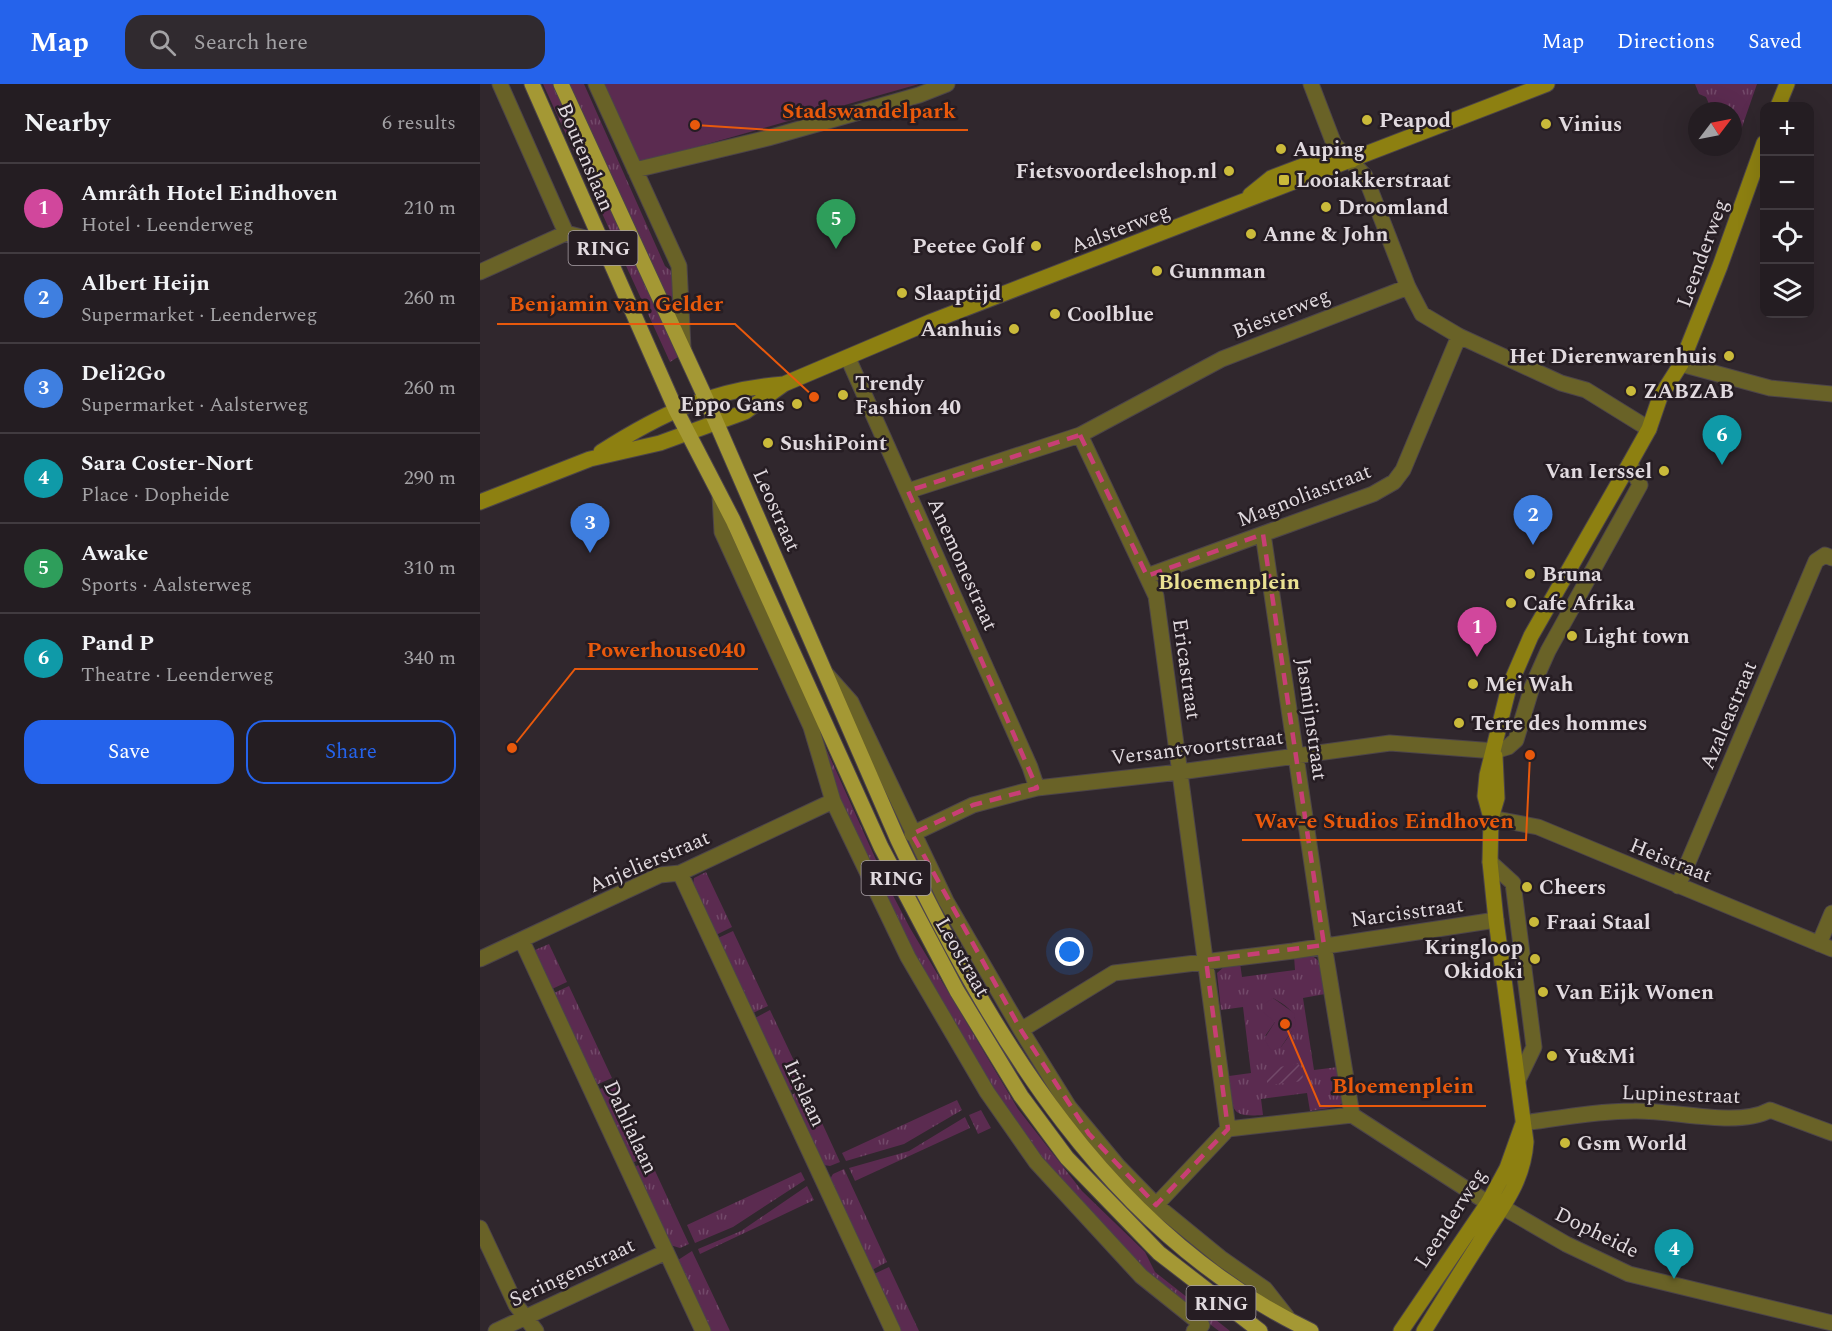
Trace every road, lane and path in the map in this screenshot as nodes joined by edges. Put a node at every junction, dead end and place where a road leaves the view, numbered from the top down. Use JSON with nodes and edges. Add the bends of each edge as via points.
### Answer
{"nodes":[{"id":1,"x":500,"y":84,"type":"edge"},
{"id":2,"x":532,"y":84,"type":"edge"},
{"id":3,"x":561,"y":84,"type":"edge"},
{"id":4,"x":596,"y":84,"type":"edge"},
{"id":5,"x":947,"y":84,"type":"edge"},
{"id":6,"x":1311,"y":84,"type":"edge"},
{"id":7,"x":1546,"y":84,"type":"edge"},
{"id":8,"x":1787,"y":84,"type":"edge"},
{"id":9,"x":1780,"y":102,"type":"edge"},
{"id":10,"x":1760,"y":154,"type":"edge"},
{"id":11,"x":1352,"y":160,"type":"junction"},
{"id":12,"x":635,"y":170,"type":"junction"},
{"id":13,"x":566,"y":233,"type":"junction"},
{"id":14,"x":600,"y":242,"type":"junction"},
{"id":15,"x":480,"y":272,"type":"edge"},
{"id":16,"x":1408,"y":287,"type":"junction"},
{"id":17,"x":1459,"y":336,"type":"junction"},
{"id":18,"x":683,"y":348,"type":"junction"},
{"id":19,"x":848,"y":358,"type":"junction"},
{"id":20,"x":1678,"y":370,"type":"junction"},
{"id":21,"x":784,"y":384,"type":"junction"},
{"id":22,"x":1832,"y":394,"type":"edge"},
{"id":23,"x":706,"y":399,"type":"junction"},
{"id":24,"x":676,"y":410,"type":"junction"},
{"id":25,"x":716,"y":422,"type":"junction"},
{"id":26,"x":1652,"y":423,"type":"junction"},
{"id":27,"x":687,"y":433,"type":"junction"},
{"id":28,"x":1080,"y":435,"type":"junction"},
{"id":29,"x":590,"y":459,"type":"junction"},
{"id":30,"x":1630,"y":463,"type":"junction"},
{"id":31,"x":908,"y":491,"type":"junction"},
{"id":32,"x":720,"y":496,"type":"junction"},
{"id":33,"x":480,"y":502,"type":"edge"},
{"id":34,"x":1263,"y":534,"type":"junction"},
{"id":35,"x":1832,"y":558,"type":"edge"},
{"id":36,"x":1147,"y":576,"type":"junction"},
{"id":37,"x":824,"y":671,"type":"junction"},
{"id":38,"x":1495,"y":751,"type":"junction"},
{"id":39,"x":1296,"y":755,"type":"junction"},
{"id":40,"x":1180,"y":772,"type":"junction"},
{"id":41,"x":1037,"y":788,"type":"junction"},
{"id":42,"x":833,"y":801,"type":"junction"},
{"id":43,"x":1491,"y":818,"type":"junction"},
{"id":44,"x":912,"y":834,"type":"junction"},
{"id":45,"x":1490,"y":862,"type":"junction"},
{"id":46,"x":680,"y":873,"type":"junction"},
{"id":47,"x":1678,"y":886,"type":"junction"},
{"id":48,"x":1832,"y":913,"type":"edge"},
{"id":49,"x":1496,"y":920,"type":"junction"},
{"id":50,"x":522,"y":941,"type":"junction"},
{"id":51,"x":1324,"y":945,"type":"junction"},
{"id":52,"x":1826,"y":947,"type":"edge"},
{"id":53,"x":480,"y":959,"type":"edge"},
{"id":54,"x":1206,"y":960,"type":"junction"},
{"id":55,"x":1020,"y":1030,"type":"junction"},
{"id":56,"x":1518,"y":1080,"type":"junction"},
{"id":57,"x":1352,"y":1114,"type":"junction"},
{"id":58,"x":1523,"y":1123,"type":"junction"},
{"id":59,"x":1228,"y":1129,"type":"junction"},
{"id":60,"x":1832,"y":1133,"type":"edge"},
{"id":61,"x":1488,"y":1203,"type":"junction"},
{"id":62,"x":1156,"y":1205,"type":"junction"},
{"id":63,"x":1504,"y":1208,"type":"junction"},
{"id":64,"x":480,"y":1228,"type":"edge"},
{"id":65,"x":666,"y":1252,"type":"junction"},
{"id":66,"x":525,"y":1317,"type":"junction"},
{"id":67,"x":1291,"y":1322,"type":"junction"},
{"id":68,"x":1832,"y":1323,"type":"edge"},
{"id":69,"x":1198,"y":1328,"type":"edge"},
{"id":70,"x":496,"y":1331,"type":"edge"},
{"id":71,"x":536,"y":1331,"type":"edge"},
{"id":72,"x":703,"y":1331,"type":"edge"},
{"id":73,"x":893,"y":1331,"type":"edge"},
{"id":74,"x":1260,"y":1331,"type":"edge"},
{"id":75,"x":1311,"y":1331,"type":"edge"},
{"id":76,"x":1401,"y":1331,"type":"edge"},
{"id":77,"x":1424,"y":1331,"type":"edge"}],
"edges":[{"from":1,"to":13,"type":"street"},
{"from":2,"to":14,"type":"main road","name":"Boutenslaan","number":"RING"},
{"from":3,"to":18,"type":"main road","name":"Boutenslaan","number":"RING"},
{"from":4,"to":12,"type":"street","name":"Boutenslaan"},
{"from":5,"to":12,"type":"street","via":[[768,138]]},
{"from":6,"to":11,"type":"street","via":[[1334,144]]},
{"from":7,"to":11,"type":"main road","name":"Aalsterweg"},
{"from":8,"to":9,"type":"main road"},
{"from":10,"to":20,"type":"main road","name":"Leenderweg"},
{"from":11,"to":16,"type":"street","via":[[1365,176]]},
{"from":11,"to":19,"type":"main road","name":"Aalsterweg","via":[[1334,154],[1271,178],[1239,204],[930,322]]},
{"from":12,"to":18,"type":"street","name":"Boutenslaan","via":[[679,266]]},
{"from":13,"to":14,"type":"street"},
{"from":13,"to":15,"type":"street"},
{"from":14,"to":24,"type":"main road","name":"Boutenslaan","number":"RING"},
{"from":16,"to":17,"type":"street","via":[[1428,320]]},
{"from":16,"to":28,"type":"street","name":"Biesterweg","via":[[1222,358]]},
{"from":17,"to":26,"type":"street"},
{"from":17,"to":34,"type":"street","name":"Magnoliastraat","via":[[1394,482],[1373,495]]},
{"from":18,"to":23,"type":"main road","name":"Boutenslaan","number":"RING"},
{"from":19,"to":21,"type":"main road","name":"Aalsterweg"},
{"from":19,"to":31,"type":"street","name":"Anemonestraat"},
{"from":20,"to":22,"type":"street"},
{"from":20,"to":26,"type":"main road","name":"Leenderweg","via":[[1675,389]]},
{"from":21,"to":23,"type":"main road","name":"Aalsterweg","via":[[750,387]]},
{"from":21,"to":25,"type":"main road","name":"Aalsterweg","via":[[745,412]]},
{"from":23,"to":24,"type":"main road","name":"Aalsterweg"},
{"from":23,"to":25,"type":"main road","name":"Leostraat","number":"RING"},
{"from":24,"to":27,"type":"main road","name":"Leostraat","number":"RING"},
{"from":24,"to":29,"type":"main road","name":"Aalsterweg","via":[[649,421]]},
{"from":25,"to":27,"type":"main road","name":"Aalsterweg"},
{"from":25,"to":37,"type":"main road","name":"Leostraat","number":"RING"},
{"from":26,"to":30,"type":"main road","name":"Leenderweg"},
{"from":27,"to":29,"type":"main road","name":"Aalsterweg"},
{"from":27,"to":32,"type":"main road","name":"Leostraat","number":"RING"},
{"from":28,"to":31,"type":"street","name":"Biesterweg"},
{"from":28,"to":36,"type":"street","name":"Ericastraat"},
{"from":29,"to":33,"type":"main road","name":"Aalsterweg"},
{"from":30,"to":38,"type":"main road","name":"Leenderweg","via":[[1531,636],[1509,687]]},
{"from":30,"to":38,"type":"street","via":[[1640,485],[1548,651],[1516,740]]},
{"from":31,"to":41,"type":"street","name":"Anemonestraat"},
{"from":32,"to":42,"type":"street","name":"Leostraat","via":[[722,532],[811,727]]},
{"from":32,"to":74,"type":"main road","name":"Leostraat","number":"RING","via":[[902,891],[1021,1096],[1067,1158],[1134,1230],[1184,1274]]},
{"from":34,"to":36,"type":"street","name":"Magnoliastraat"},
{"from":34,"to":39,"type":"street","name":"Jasmijnstraat"},
{"from":35,"to":47,"type":"street","name":"Azaleastraat","via":[[1825,555],[1816,561]]},
{"from":36,"to":40,"type":"street","name":"Ericastraat","via":[[1156,596]]},
{"from":37,"to":44,"type":"street","name":"Leostraat","via":[[851,702]]},
{"from":37,"to":67,"type":"main road","name":"Leostraat","number":"RING","via":[[914,874],[981,997],[1044,1098],[1100,1169],[1172,1240],[1237,1291]]},
{"from":38,"to":39,"type":"street","name":"Versantvoortstraat","via":[[1390,743]]},
{"from":38,"to":43,"type":"main road","name":"Leenderweg","via":[[1485,796]]},
{"from":39,"to":40,"type":"street","name":"Versantvoortstraat"},
{"from":39,"to":51,"type":"street","name":"Jasmijnstraat"},
{"from":40,"to":41,"type":"street","name":"Versantvoortstraat"},
{"from":40,"to":54,"type":"street","name":"Ericastraat"},
{"from":41,"to":44,"type":"street","name":"Versantvoortstraat","via":[[973,805]]},
{"from":42,"to":46,"type":"street","name":"Anjelierstraat"},
{"from":42,"to":69,"type":"street","name":"Leostraat","via":[[908,957],[1009,1125],[1058,1188],[1141,1276]]},
{"from":43,"to":45,"type":"main road","name":"Leenderweg"},
{"from":43,"to":47,"type":"street","name":"Heistraat","via":[[1538,827]]},
{"from":44,"to":55,"type":"street","name":"Leostraat"},
{"from":45,"to":49,"type":"main road","name":"Leenderweg"},
{"from":45,"to":56,"type":"street","via":[[1513,883],[1534,1047]]},
{"from":46,"to":50,"type":"street","name":"Anjelierstraat","via":[[660,875]]},
{"from":46,"to":73,"type":"street","name":"Irislaan"},
{"from":47,"to":52,"type":"street","name":"Heistraat"},
{"from":48,"to":52,"type":"street"},
{"from":49,"to":51,"type":"street","name":"Narcisstraat"},
{"from":49,"to":56,"type":"main road","name":"Leenderweg"},
{"from":50,"to":53,"type":"street","name":"Anjelierstraat"},
{"from":50,"to":65,"type":"street","name":"Dahlialaan"},
{"from":51,"to":54,"type":"street"},
{"from":51,"to":57,"type":"street"},
{"from":54,"to":55,"type":"street","via":[[1114,973]]},
{"from":54,"to":59,"type":"street"},
{"from":55,"to":62,"type":"street","name":"Leostraat","via":[[1089,1134]]},
{"from":56,"to":58,"type":"main road","name":"Leenderweg"},
{"from":57,"to":59,"type":"street"},
{"from":57,"to":61,"type":"street","name":"Dopheide"},
{"from":58,"to":60,"type":"street","name":"Lupinestraat","via":[[1632,1111],[1745,1119],[1770,1110]]},
{"from":58,"to":61,"type":"main road","name":"Leenderweg","via":[[1507,1168]]},
{"from":58,"to":63,"type":"main road","name":"Leenderweg","via":[[1525,1155]]},
{"from":59,"to":62,"type":"street"},
{"from":61,"to":63,"type":"street","name":"Dopheide"},
{"from":61,"to":76,"type":"main road","name":"Leenderweg"},
{"from":62,"to":67,"type":"street","name":"Leostraat","via":[[1265,1290]]},
{"from":63,"to":68,"type":"street","name":"Dopheide","via":[[1629,1274]]},
{"from":63,"to":77,"type":"main road","name":"Leenderweg"},
{"from":64,"to":66,"type":"street"},
{"from":65,"to":66,"type":"street","name":"Seringenstraat"},
{"from":65,"to":72,"type":"street","name":"Dahlialaan"},
{"from":66,"to":70,"type":"street","name":"Seringenstraat"},
{"from":66,"to":71,"type":"street"},
{"from":67,"to":75,"type":"main road","name":"Leostraat","number":"RING"}]}
